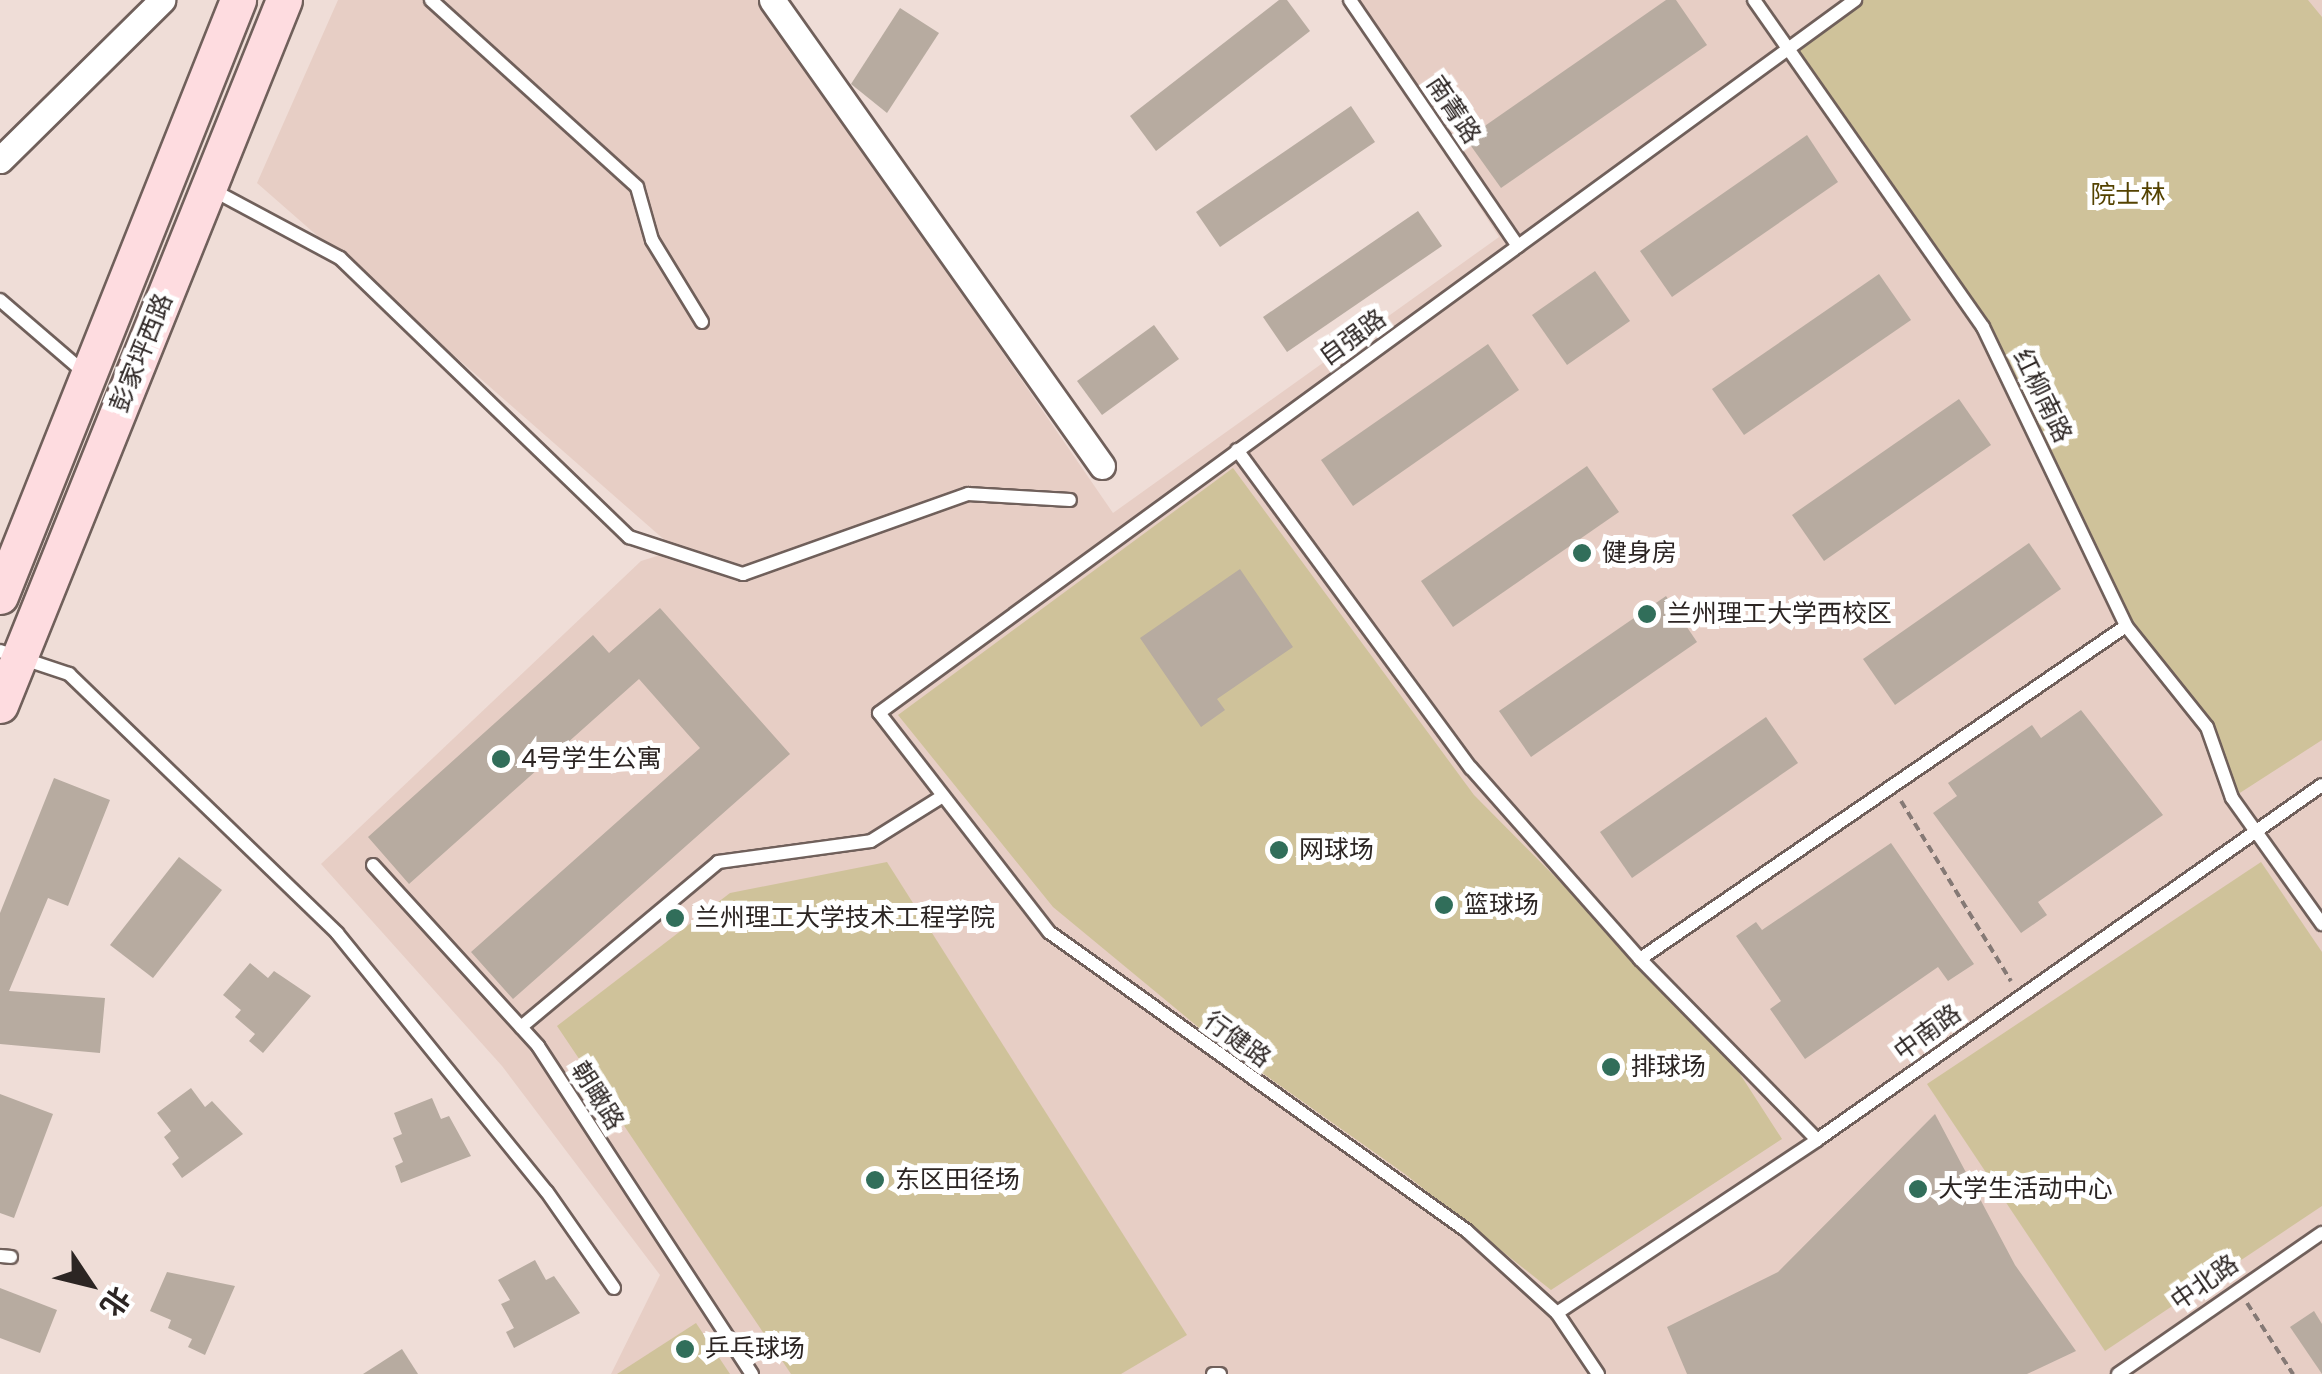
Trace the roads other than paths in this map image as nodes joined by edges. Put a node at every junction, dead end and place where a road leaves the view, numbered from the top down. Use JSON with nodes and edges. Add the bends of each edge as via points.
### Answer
{"nodes":[{"id":1,"x":162,"y":0,"type":"edge"},
{"id":2,"x":238,"y":0,"type":"edge"},
{"id":3,"x":284,"y":0,"type":"edge"},
{"id":4,"x":431,"y":0,"type":"edge"},
{"id":5,"x":772,"y":0,"type":"edge"},
{"id":6,"x":1350,"y":0,"type":"edge"},
{"id":7,"x":1754,"y":0,"type":"edge"},
{"id":8,"x":1854,"y":0,"type":"edge"},
{"id":9,"x":1787,"y":49,"type":"junction"},
{"id":10,"x":0,"y":160,"type":"edge"},
{"id":11,"x":208,"y":188,"type":"junction"},
{"id":12,"x":1518,"y":246,"type":"junction"},
{"id":13,"x":0,"y":300,"type":"edge"},
{"id":14,"x":702,"y":322,"type":"dead end"},
{"id":15,"x":88,"y":376,"type":"junction"},
{"id":16,"x":1237,"y":450,"type":"junction"},
{"id":17,"x":1102,"y":466,"type":"dead end"},
{"id":18,"x":1070,"y":500,"type":"dead end"},
{"id":19,"x":0,"y":596,"type":"edge"},
{"id":20,"x":2126,"y":626,"type":"junction"},
{"id":21,"x":10,"y":652,"type":"edge"},
{"id":22,"x":0,"y":705,"type":"edge"},
{"id":23,"x":879,"y":713,"type":"joint"},
{"id":24,"x":2322,"y":784,"type":"edge"},
{"id":25,"x":944,"y":796,"type":"junction"},
{"id":26,"x":2256,"y":827,"type":"junction"},
{"id":27,"x":372,"y":865,"type":"dead end"},
{"id":28,"x":2322,"y":924,"type":"edge"},
{"id":29,"x":1640,"y":959,"type":"junction"},
{"id":30,"x":521,"y":1026,"type":"junction"},
{"id":31,"x":1817,"y":1140,"type":"junction"},
{"id":32,"x":2322,"y":1233,"type":"edge"},
{"id":33,"x":614,"y":1288,"type":"dead end"},
{"id":34,"x":1557,"y":1313,"type":"junction"},
{"id":35,"x":752,"y":1374,"type":"edge"},
{"id":36,"x":1598,"y":1374,"type":"edge"},
{"id":37,"x":2118,"y":1374,"type":"edge"}],
"edges":[{"from":1,"to":10,"type":"street"},
{"from":2,"to":15,"type":"main road","name":"彭家坪西路"},
{"from":3,"to":11,"type":"main road","name":"彭家坪西路"},
{"from":4,"to":14,"type":"lane","via":[[637,187],[652,240]]},
{"from":5,"to":17,"type":"street"},
{"from":6,"to":12,"type":"lane","name":"南菁路"},
{"from":7,"to":9,"type":"lane","name":"红柳南路"},
{"from":8,"to":9,"type":"lane","name":"自强路"},
{"from":9,"to":12,"type":"lane","name":"自强路"},
{"from":9,"to":20,"type":"lane","name":"红柳南路","via":[[1983,326]]},
{"from":11,"to":18,"type":"lane","via":[[340,258],[629,537],[743,574],[968,494]]},
{"from":11,"to":21,"type":"main road","name":"彭家坪西路"},
{"from":12,"to":16,"type":"lane","name":"自强路"},
{"from":13,"to":15,"type":"lane"},
{"from":15,"to":19,"type":"main road","name":"彭家坪西路"},
{"from":16,"to":23,"type":"lane","name":"自强路"},
{"from":16,"to":29,"type":"lane","via":[[1471,768]]},
{"from":20,"to":26,"type":"lane","name":"红柳南路","via":[[2207,727],[2232,798]]},
{"from":20,"to":29,"type":"lane"},
{"from":21,"to":22,"type":"main road","name":"彭家坪西路"},
{"from":21,"to":33,"type":"lane","via":[[69,674],[337,933],[546,1192]]},
{"from":23,"to":25,"type":"lane","name":"行健路"},
{"from":24,"to":26,"type":"lane","name":"中南路"},
{"from":25,"to":30,"type":"lane","via":[[871,841],[718,862]]},
{"from":25,"to":34,"type":"lane","name":"行健路","via":[[1049,932],[1467,1231]]},
{"from":26,"to":28,"type":"lane","name":"红柳南路"},
{"from":26,"to":31,"type":"lane","name":"中南路"},
{"from":27,"to":30,"type":"lane","name":"朝瞰路"},
{"from":29,"to":31,"type":"lane"},
{"from":30,"to":35,"type":"lane","name":"朝瞰路"},
{"from":31,"to":34,"type":"lane","name":"中南路"},
{"from":32,"to":37,"type":"lane","name":"中北路"},
{"from":34,"to":36,"type":"lane","name":"行健路"}]}
